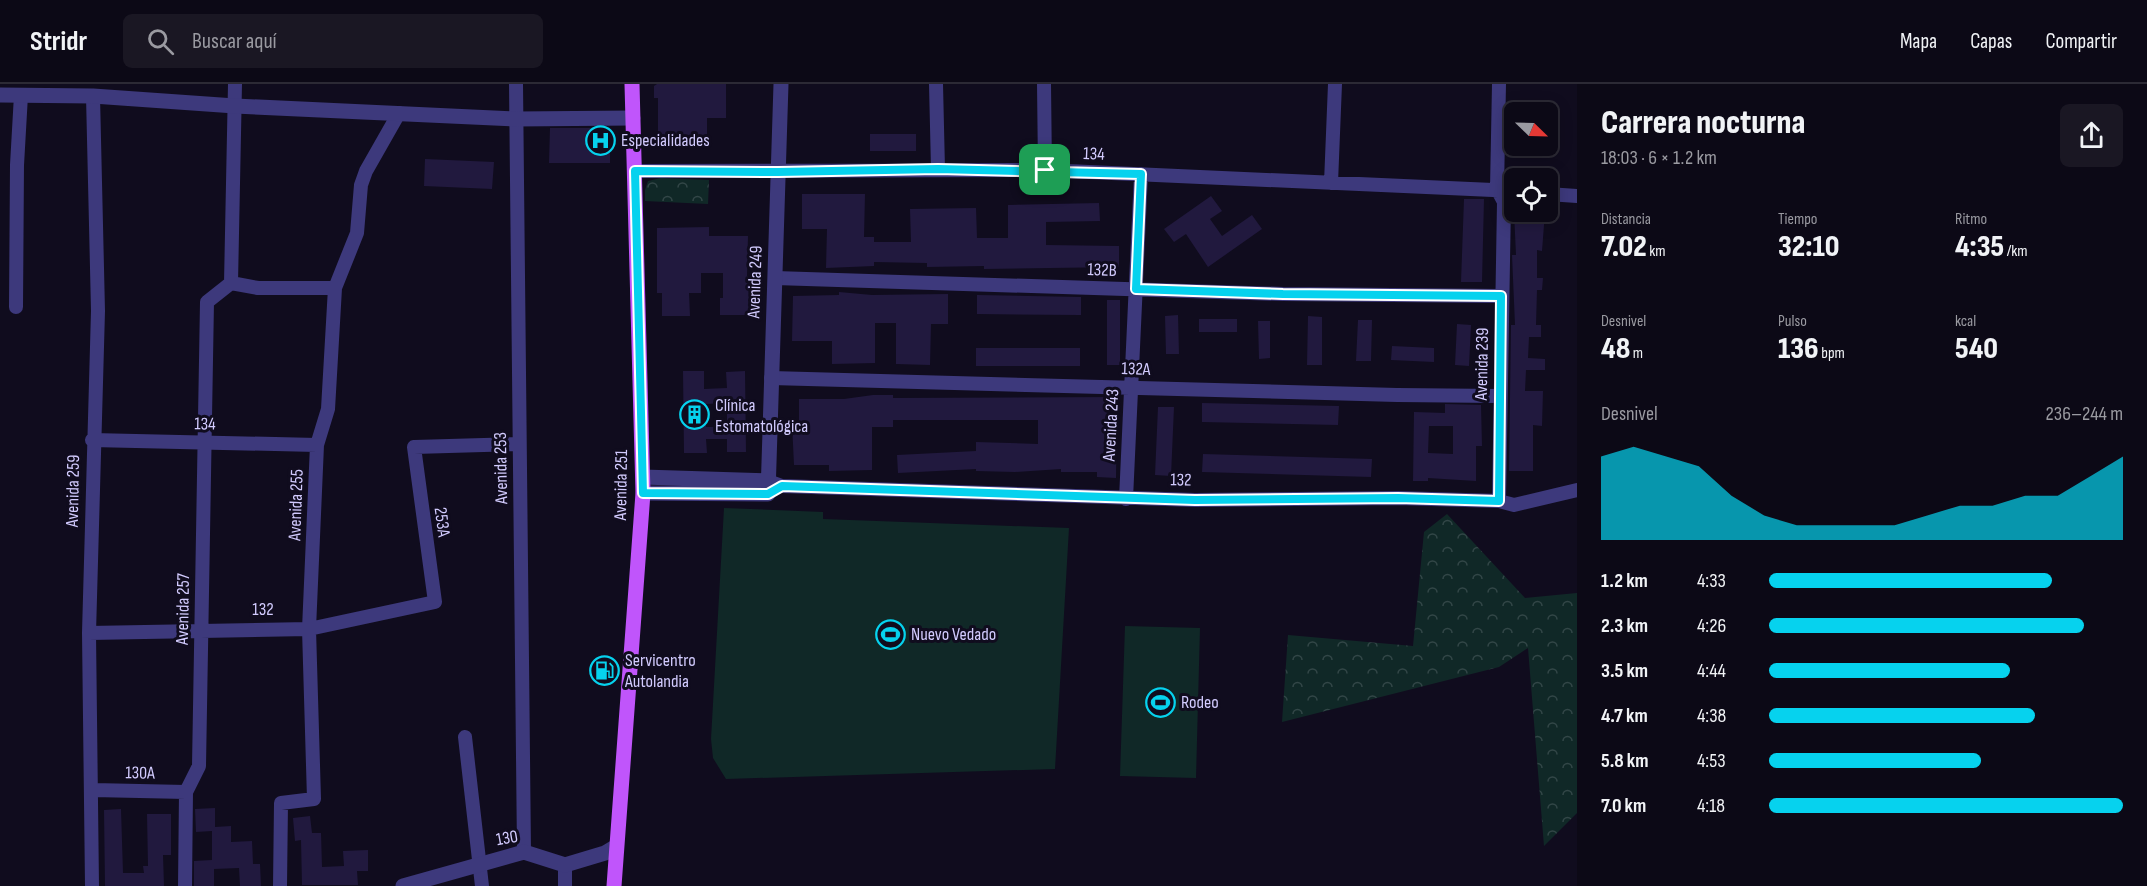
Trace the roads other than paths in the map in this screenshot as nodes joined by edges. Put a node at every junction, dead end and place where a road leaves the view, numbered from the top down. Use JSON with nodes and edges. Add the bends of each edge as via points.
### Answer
{"nodes":[{"id":1,"x":235,"y":84,"type":"edge"},
{"id":2,"x":516,"y":84,"type":"edge"},
{"id":3,"x":632,"y":84,"type":"edge"},
{"id":4,"x":781,"y":84,"type":"edge"},
{"id":5,"x":936,"y":84,"type":"edge"},
{"id":6,"x":1044,"y":84,"type":"edge"},
{"id":7,"x":1335,"y":84,"type":"edge"},
{"id":8,"x":1499,"y":84,"type":"edge"},
{"id":9,"x":0,"y":95,"type":"edge"},
{"id":10,"x":21,"y":95,"type":"junction"},
{"id":11,"x":93,"y":96,"type":"junction"},
{"id":12,"x":235,"y":106,"type":"junction"},
{"id":13,"x":399,"y":113,"type":"junction"},
{"id":14,"x":633,"y":118,"type":"junction"},
{"id":15,"x":516,"y":119,"type":"junction"},
{"id":16,"x":938,"y":169,"type":"junction"},
{"id":17,"x":1045,"y":170,"type":"junction"},
{"id":18,"x":635,"y":171,"type":"junction"},
{"id":19,"x":778,"y":172,"type":"junction"},
{"id":20,"x":1141,"y":174,"type":"junction"},
{"id":21,"x":1331,"y":183,"type":"junction"},
{"id":22,"x":1497,"y":189,"type":"junction"},
{"id":23,"x":1504,"y":190,"type":"edge"},
{"id":24,"x":1558,"y":195,"type":"edge"},
{"id":25,"x":1577,"y":196,"type":"edge"},
{"id":26,"x":775,"y":278,"type":"junction"},
{"id":27,"x":231,"y":283,"type":"junction"},
{"id":28,"x":335,"y":288,"type":"junction"},
{"id":29,"x":1136,"y":289,"type":"junction"},
{"id":30,"x":1501,"y":296,"type":"junction"},
{"id":31,"x":16,"y":307,"type":"dead end"},
{"id":32,"x":771,"y":378,"type":"junction"},
{"id":33,"x":1131,"y":387,"type":"junction"},
{"id":34,"x":1499,"y":396,"type":"junction"},
{"id":35,"x":92,"y":440,"type":"junction"},
{"id":36,"x":203,"y":442,"type":"junction"},
{"id":37,"x":518,"y":444,"type":"junction"},
{"id":38,"x":317,"y":445,"type":"junction"},
{"id":39,"x":643,"y":477,"type":"junction"},
{"id":40,"x":773,"y":487,"type":"junction"},
{"id":41,"x":1577,"y":490,"type":"edge"},
{"id":42,"x":643,"y":493,"type":"junction"},
{"id":43,"x":1126,"y":499,"type":"junction"},
{"id":44,"x":1499,"y":501,"type":"junction"},
{"id":45,"x":435,"y":602,"type":"joint"},
{"id":46,"x":200,"y":629,"type":"junction"},
{"id":47,"x":309,"y":629,"type":"junction"},
{"id":48,"x":88,"y":633,"type":"junction"},
{"id":49,"x":465,"y":737,"type":"dead end"},
{"id":50,"x":93,"y":790,"type":"junction"},
{"id":51,"x":186,"y":792,"type":"junction"},
{"id":52,"x":615,"y":847,"type":"junction"},
{"id":53,"x":524,"y":852,"type":"junction"},
{"id":54,"x":479,"y":863,"type":"junction"},
{"id":55,"x":565,"y":865,"type":"junction"},
{"id":56,"x":92,"y":886,"type":"edge"},
{"id":57,"x":185,"y":886,"type":"edge"},
{"id":58,"x":280,"y":886,"type":"edge"},
{"id":59,"x":403,"y":886,"type":"edge"},
{"id":60,"x":482,"y":886,"type":"edge"},
{"id":61,"x":565,"y":886,"type":"edge"},
{"id":62,"x":614,"y":886,"type":"edge"}],
"edges":[{"from":1,"to":12,"type":"street"},
{"from":2,"to":15,"type":"street","name":"Avenida 253"},
{"from":3,"to":14,"type":"main road","name":"Avenida 251"},
{"from":4,"to":19,"type":"street","name":"Avenida 249"},
{"from":5,"to":16,"type":"street"},
{"from":6,"to":17,"type":"street"},
{"from":7,"to":21,"type":"street"},
{"from":8,"to":22,"type":"street","name":"Avenida 239"},
{"from":9,"to":10,"type":"street"},
{"from":10,"to":11,"type":"street"},
{"from":10,"to":31,"type":"street"},
{"from":11,"to":12,"type":"street"},
{"from":11,"to":35,"type":"street","name":"Avenida 259","via":[[98,311]]},
{"from":12,"to":13,"type":"street"},
{"from":12,"to":27,"type":"street"},
{"from":13,"to":15,"type":"street"},
{"from":13,"to":28,"type":"street","name":"Avenida 255","via":[[366,171],[357,233]]},
{"from":14,"to":15,"type":"street"},
{"from":14,"to":18,"type":"main road","name":"Avenida 251"},
{"from":15,"to":37,"type":"street","name":"Avenida 253"},
{"from":16,"to":17,"type":"street","name":"134"},
{"from":16,"to":19,"type":"street","name":"134"},
{"from":17,"to":20,"type":"street","name":"134"},
{"from":18,"to":19,"type":"street","name":"134"},
{"from":18,"to":39,"type":"main road","name":"Avenida 251"},
{"from":19,"to":26,"type":"street","name":"Avenida 249"},
{"from":20,"to":21,"type":"street","name":"134"},
{"from":20,"to":29,"type":"street","name":"Avenida 243"},
{"from":21,"to":22,"type":"street","name":"134"},
{"from":22,"to":23,"type":"street","name":"134"},
{"from":22,"to":30,"type":"street","name":"Avenida 239","via":[[1504,202]]},
{"from":24,"to":25,"type":"street"},
{"from":26,"to":29,"type":"street","name":"132B"},
{"from":26,"to":32,"type":"street","name":"Avenida 249"},
{"from":27,"to":28,"type":"street","via":[[258,288]]},
{"from":27,"to":36,"type":"street","name":"Avenida 257","via":[[207,302]]},
{"from":28,"to":38,"type":"street","name":"Avenida 255","via":[[328,409]]},
{"from":29,"to":30,"type":"street","name":"132B"},
{"from":29,"to":33,"type":"street","name":"Avenida 243"},
{"from":30,"to":34,"type":"street","name":"Avenida 239"},
{"from":32,"to":33,"type":"street","name":"132A"},
{"from":32,"to":40,"type":"street","name":"Avenida 249"},
{"from":33,"to":34,"type":"street","name":"132A"},
{"from":33,"to":43,"type":"street","name":"Avenida 243"},
{"from":34,"to":44,"type":"street","name":"Avenida 239"},
{"from":35,"to":36,"type":"street","name":"134"},
{"from":35,"to":48,"type":"street","name":"Avenida 259"},
{"from":36,"to":38,"type":"street","name":"134"},
{"from":36,"to":46,"type":"street","name":"Avenida 257"},
{"from":37,"to":45,"type":"street","name":"253A","via":[[414,447]]},
{"from":37,"to":53,"type":"street","name":"Avenida 253"},
{"from":38,"to":47,"type":"street","name":"Avenida 255"},
{"from":39,"to":40,"type":"street","name":"132"},
{"from":39,"to":42,"type":"main road","name":"Avenida 251"},
{"from":40,"to":42,"type":"street","name":"132"},
{"from":40,"to":43,"type":"street","name":"132"},
{"from":41,"to":44,"type":"street","name":"132","via":[[1514,505]]},
{"from":42,"to":52,"type":"main road","name":"Avenida 251"},
{"from":43,"to":44,"type":"street","name":"132"},
{"from":45,"to":47,"type":"street","name":"132"},
{"from":46,"to":47,"type":"street","name":"132"},
{"from":46,"to":48,"type":"street","name":"132"},
{"from":46,"to":51,"type":"street","name":"Avenida 257","via":[[199,766]]},
{"from":47,"to":58,"type":"street","name":"Avenida 255","via":[[314,799],[281,803]]},
{"from":48,"to":50,"type":"street","name":"Avenida 259"},
{"from":49,"to":54,"type":"street"},
{"from":50,"to":51,"type":"street","name":"130A"},
{"from":50,"to":56,"type":"street","name":"Avenida 259"},
{"from":51,"to":57,"type":"street","name":"Avenida 257"},
{"from":52,"to":55,"type":"street"},
{"from":52,"to":62,"type":"main road","name":"Avenida 251"},
{"from":53,"to":54,"type":"street","name":"130"},
{"from":53,"to":55,"type":"street","name":"130"},
{"from":54,"to":59,"type":"street","name":"130"},
{"from":54,"to":60,"type":"street"},
{"from":55,"to":61,"type":"street"}]}
